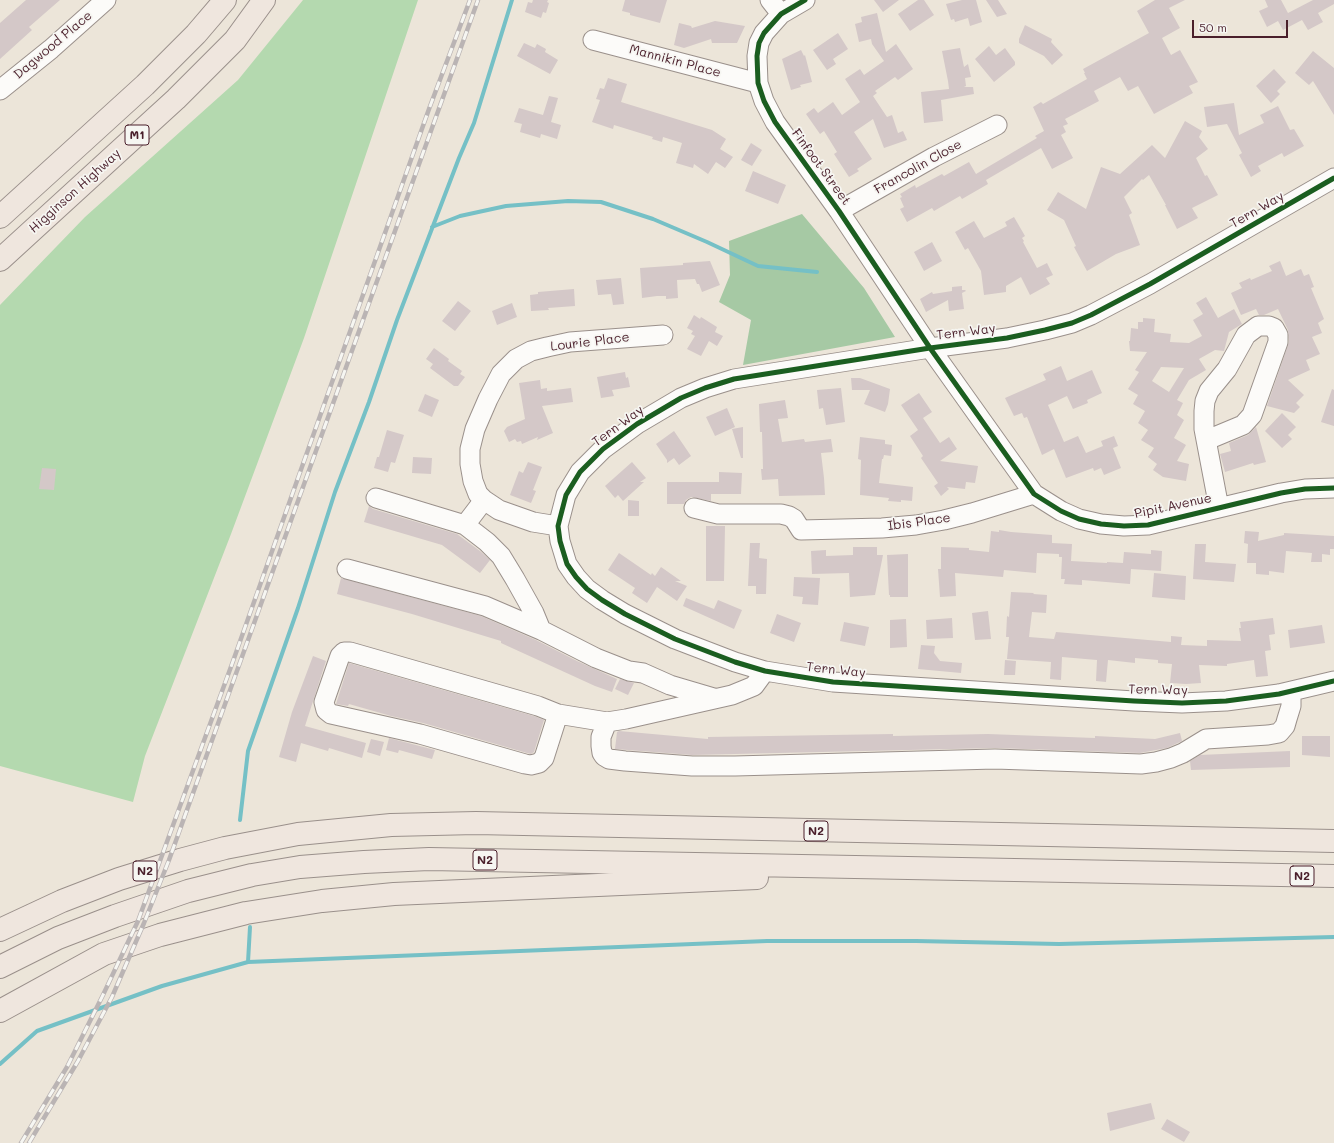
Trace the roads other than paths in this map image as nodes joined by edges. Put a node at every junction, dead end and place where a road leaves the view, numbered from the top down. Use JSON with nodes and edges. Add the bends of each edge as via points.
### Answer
{"nodes":[{"id":1,"x":106,"y":0,"type":"edge"},
{"id":2,"x":225,"y":0,"type":"edge"},
{"id":3,"x":264,"y":0,"type":"edge"},
{"id":4,"x":805,"y":0,"type":"edge"},
{"id":5,"x":775,"y":7,"type":"edge"},
{"id":6,"x":593,"y":40,"type":"dead end"},
{"id":7,"x":758,"y":83,"type":"junction"},
{"id":8,"x":0,"y":90,"type":"edge"},
{"id":9,"x":997,"y":125,"type":"dead end"},
{"id":10,"x":1334,"y":178,"type":"edge"},
{"id":11,"x":839,"y":211,"type":"junction"},
{"id":12,"x":0,"y":217,"type":"edge"},
{"id":13,"x":0,"y":260,"type":"edge"},
{"id":14,"x":663,"y":335,"type":"dead end"},
{"id":15,"x":930,"y":348,"type":"junction"},
{"id":16,"x":1207,"y":440,"type":"junction"},
{"id":17,"x":1334,"y":488,"type":"edge"},
{"id":18,"x":1034,"y":494,"type":"junction"},
{"id":19,"x":376,"y":498,"type":"dead end"},
{"id":20,"x":484,"y":500,"type":"junction"},
{"id":21,"x":694,"y":508,"type":"dead end"},
{"id":22,"x":1220,"y":508,"type":"junction"},
{"id":23,"x":465,"y":525,"type":"junction"},
{"id":24,"x":558,"y":526,"type":"junction"},
{"id":25,"x":346,"y":569,"type":"dead end"},
{"id":26,"x":541,"y":630,"type":"junction"},
{"id":27,"x":765,"y":671,"type":"junction"},
{"id":28,"x":1334,"y":681,"type":"edge"},
{"id":29,"x":1291,"y":692,"type":"junction"},
{"id":30,"x":716,"y":699,"type":"junction"},
{"id":31,"x":558,"y":714,"type":"junction"},
{"id":32,"x":607,"y":722,"type":"junction"},
{"id":33,"x":298,"y":834,"type":"junction"},
{"id":34,"x":1334,"y":841,"type":"edge"},
{"id":35,"x":988,"y":869,"type":"junction"},
{"id":36,"x":1334,"y":876,"type":"edge"},
{"id":37,"x":0,"y":916,"type":"edge"},
{"id":38,"x":0,"y":930,"type":"edge"},
{"id":39,"x":0,"y":967,"type":"edge"},
{"id":40,"x":0,"y":1011,"type":"edge"}],
"edges":[{"from":1,"to":8,"type":"street","name":"Dagwood Place"},
{"from":2,"to":12,"type":"highway","number":"M1","via":[[196,34],[145,85]]},
{"from":3,"to":13,"type":"highway","name":"Higginson Highway","number":"M1","via":[[235,40],[176,99]]},
{"from":4,"to":5,"type":"street","name":"Finfoot Street"},
{"from":5,"to":7,"type":"street","name":"Finfoot Street","via":[[759,44]]},
{"from":6,"to":7,"type":"street","name":"Mannikin Place"},
{"from":7,"to":11,"type":"street","name":"Finfoot Street","via":[[775,122]]},
{"from":9,"to":11,"type":"street","name":"Francolin Close","via":[[934,157]]},
{"from":10,"to":15,"type":"street","name":"Tern Way","via":[[1150,284],[1072,323],[1007,338]]},
{"from":11,"to":15,"type":"street","name":"Finfoot Street"},
{"from":14,"to":20,"type":"street","name":"Lourie Place","via":[[570,342],[531,352],[516,359],[501,374],[488,399],[475,429],[470,449],[473,481],[478,494]]},
{"from":15,"to":18,"type":"street","name":"Pipit Avenue"},
{"from":15,"to":24,"type":"street","name":"Tern Way","via":[[734,379],[681,398],[637,424],[603,449],[580,472],[566,495]]},
{"from":16,"to":16,"type":"street","via":[[1204,411],[1209,391],[1226,369],[1246,335],[1258,326],[1274,328],[1278,342],[1252,416],[1243,425]]},
{"from":16,"to":22,"type":"street"},
{"from":17,"to":22,"type":"street","name":"Pipit Avenue","via":[[1281,493]]},
{"from":18,"to":21,"type":"street","name":"Ibis Place","via":[[944,520],[882,528],[801,530],[794,519],[781,514],[718,514]]},
{"from":18,"to":22,"type":"street","name":"Pipit Avenue","via":[[1079,519],[1124,526],[1148,525]]},
{"from":19,"to":23,"type":"street"},
{"from":20,"to":23,"type":"street"},
{"from":20,"to":24,"type":"street","name":"Lourie Place","via":[[499,510],[533,522]]},
{"from":23,"to":26,"type":"street","via":[[501,556]]},
{"from":24,"to":27,"type":"street","name":"Tern Way","via":[[567,564],[587,589],[602,600],[675,638]]},
{"from":25,"to":26,"type":"street","via":[[485,606]]},
{"from":26,"to":30,"type":"street","via":[[596,658]]},
{"from":27,"to":29,"type":"street","name":"Tern Way","via":[[833,682],[1134,702],[1226,701]]},
{"from":27,"to":30,"type":"street","via":[[754,686]]},
{"from":28,"to":29,"type":"street","name":"Tern Way"},
{"from":29,"to":32,"type":"street","via":[[1291,706],[1287,719],[1278,733],[1206,739],[1171,758],[1141,764],[995,759],[692,766],[625,761],[610,759],[602,753],[601,738]]},
{"from":30,"to":32,"type":"street"},
{"from":31,"to":31,"type":"street","via":[[544,758],[539,764],[531,765],[420,734],[331,714],[326,710],[324,702],[340,656],[344,652],[350,652]]},
{"from":31,"to":32,"type":"street"},
{"from":33,"to":34,"type":"highway","number":"N2","via":[[391,825],[476,823]]},
{"from":33,"to":37,"type":"highway","via":[[241,832],[187,843],[116,865]]},
{"from":33,"to":38,"type":"highway","number":"N2","via":[[225,848],[119,879],[62,901]]},
{"from":35,"to":36,"type":"highway","number":"N2"},
{"from":35,"to":39,"type":"highway","number":"N2","via":[[429,859],[300,867],[252,875],[188,891],[115,916]]},
{"from":35,"to":40,"type":"highway","via":[[402,894],[322,901],[246,913],[160,935],[104,954]]}]}
